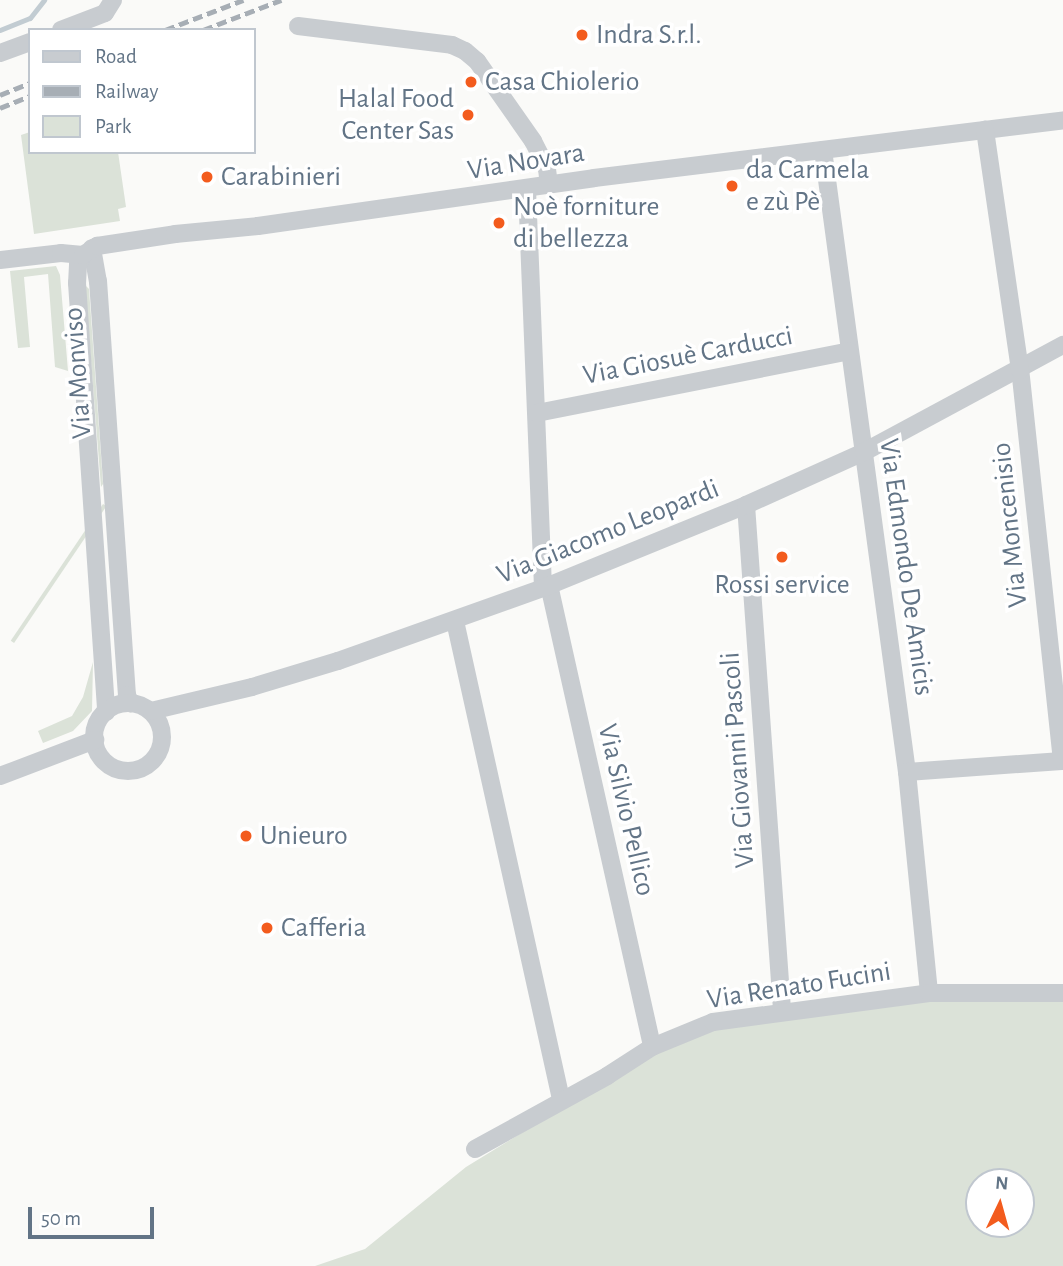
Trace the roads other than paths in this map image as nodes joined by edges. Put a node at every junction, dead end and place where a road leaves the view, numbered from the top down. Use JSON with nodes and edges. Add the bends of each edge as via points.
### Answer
{"nodes":[{"id":1,"x":113,"y":0,"type":"edge"},
{"id":2,"x":298,"y":26,"type":"dead end"},
{"id":3,"x":66,"y":28,"type":"edge"},
{"id":4,"x":28,"y":43,"type":"edge"},
{"id":5,"x":0,"y":53,"type":"edge"},
{"id":6,"x":1063,"y":120,"type":"edge"},
{"id":7,"x":985,"y":130,"type":"junction"},
{"id":8,"x":823,"y":150,"type":"junction"},
{"id":9,"x":549,"y":185,"type":"junction"},
{"id":10,"x":527,"y":189,"type":"junction"},
{"id":11,"x":87,"y":251,"type":"junction"},
{"id":12,"x":0,"y":260,"type":"edge"},
{"id":13,"x":1063,"y":345,"type":"edge"},
{"id":14,"x":849,"y":351,"type":"junction"},
{"id":15,"x":1020,"y":370,"type":"junction"},
{"id":16,"x":537,"y":413,"type":"junction"},
{"id":17,"x":864,"y":452,"type":"junction"},
{"id":18,"x":113,"y":494,"type":"junction"},
{"id":19,"x":93,"y":496,"type":"junction"},
{"id":20,"x":746,"y":505,"type":"junction"},
{"id":21,"x":546,"y":587,"type":"junction"},
{"id":22,"x":455,"y":621,"type":"junction"},
{"id":23,"x":130,"y":703,"type":"junction"},
{"id":24,"x":151,"y":711,"type":"junction"},
{"id":25,"x":106,"y":712,"type":"junction"},
{"id":26,"x":94,"y":740,"type":"junction"},
{"id":27,"x":907,"y":772,"type":"junction"},
{"id":28,"x":0,"y":776,"type":"edge"},
{"id":29,"x":929,"y":993,"type":"junction"},
{"id":30,"x":1063,"y":993,"type":"edge"},
{"id":31,"x":782,"y":1010,"type":"junction"},
{"id":32,"x":652,"y":1047,"type":"junction"},
{"id":33,"x":561,"y":1099,"type":"junction"},
{"id":34,"x":475,"y":1149,"type":"dead end"}],
"edges":[{"from":1,"to":3,"type":"street","via":[[106,13]]},
{"from":2,"to":9,"type":"street","via":[[452,45],[465,51],[477,61],[533,141],[547,169]]},
{"from":4,"to":5,"type":"street"},
{"from":6,"to":7,"type":"street","name":"Via Novara"},
{"from":7,"to":8,"type":"street","name":"Via Novara"},
{"from":7,"to":15,"type":"street","name":"Via Moncenisio"},
{"from":8,"to":9,"type":"street","name":"Via Novara"},
{"from":8,"to":14,"type":"street","name":"Via Edmondo De Amicis"},
{"from":9,"to":10,"type":"street","name":"Via Novara"},
{"from":10,"to":11,"type":"street","name":"Via Novara","via":[[175,234]]},
{"from":10,"to":16,"type":"street","name":"Via Silvio Pellico"},
{"from":11,"to":12,"type":"street","name":"Via Novara"},
{"from":11,"to":18,"type":"street","name":"Via Monviso","via":[[98,281]]},
{"from":11,"to":19,"type":"street","name":"Via Monviso","via":[[78,265],[78,283]]},
{"from":13,"to":15,"type":"street","name":"Via Giacomo Leopardi"},
{"from":14,"to":16,"type":"street","name":"Via Giosuè Carducci"},
{"from":14,"to":17,"type":"street","name":"Via Edmondo De Amicis"},
{"from":15,"to":17,"type":"street","name":"Via Giacomo Leopardi"},
{"from":15,"to":27,"type":"street","name":"Via Moncenisio","via":[[1062,761]]},
{"from":16,"to":21,"type":"street","name":"Via Silvio Pellico"},
{"from":17,"to":20,"type":"street","name":"Via Giacomo Leopardi"},
{"from":17,"to":27,"type":"street","name":"Via Edmondo De Amicis"},
{"from":18,"to":19,"type":"street"},
{"from":18,"to":23,"type":"street","name":"Via Monviso"},
{"from":19,"to":25,"type":"street","name":"Via Monviso"},
{"from":20,"to":21,"type":"street","name":"Via Giacomo Leopardi"},
{"from":20,"to":31,"type":"street","name":"Via Giovanni Pascoli"},
{"from":21,"to":22,"type":"street","name":"Via Giacomo Leopardi"},
{"from":21,"to":32,"type":"street","name":"Via Silvio Pellico"},
{"from":22,"to":24,"type":"street","name":"Via Giacomo Leopardi","via":[[289,676]]},
{"from":22,"to":33,"type":"street"},
{"from":23,"to":24,"type":"street"},
{"from":23,"to":25,"type":"street"},
{"from":24,"to":26,"type":"street","via":[[163,739],[155,758],[141,769],[115,768],[101,757]]},
{"from":25,"to":26,"type":"street"},
{"from":26,"to":28,"type":"street"},
{"from":27,"to":29,"type":"street","name":"Via Edmondo De Amicis"},
{"from":29,"to":30,"type":"street","name":"Via Renato Fucini"},
{"from":29,"to":31,"type":"street","name":"Via Renato Fucini"},
{"from":31,"to":32,"type":"street","name":"Via Renato Fucini","via":[[713,1022]]},
{"from":32,"to":33,"type":"street","name":"Via Renato Fucini"},
{"from":33,"to":34,"type":"street","name":"Via Renato Fucini"}]}
